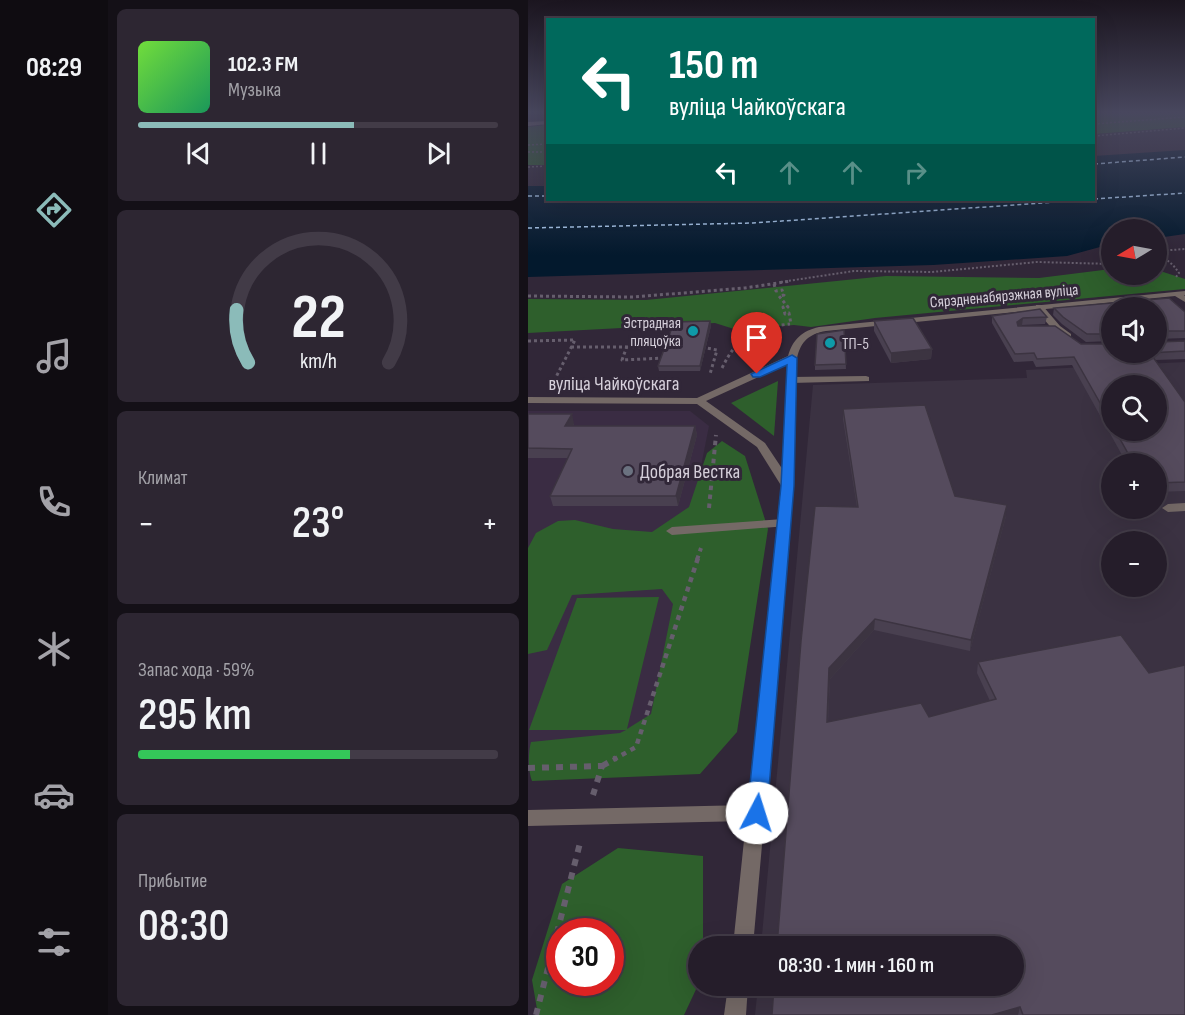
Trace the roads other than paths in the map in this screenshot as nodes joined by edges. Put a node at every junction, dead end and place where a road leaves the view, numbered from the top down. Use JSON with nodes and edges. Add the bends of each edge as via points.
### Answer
{"nodes":[{"id":1,"x":1183,"y":296,"type":"edge"},
{"id":2,"x":1039,"y":307,"type":"junction"},
{"id":3,"x":1045,"y":328,"type":"edge"},
{"id":4,"x":1057,"y":328,"type":"junction"},
{"id":5,"x":1074,"y":341,"type":"edge"},
{"id":6,"x":792,"y":358,"type":"junction"},
{"id":7,"x":866,"y":379,"type":"dead end"},
{"id":8,"x":791,"y":380,"type":"junction"},
{"id":9,"x":528,"y":400,"type":"edge"},
{"id":10,"x":701,"y":400,"type":"junction"},
{"id":11,"x":788,"y":486,"type":"junction"},
{"id":12,"x":1185,"y":507,"type":"edge"},
{"id":13,"x":1168,"y":508,"type":"dead end"},
{"id":14,"x":784,"y":523,"type":"junction"},
{"id":15,"x":672,"y":531,"type":"dead end"},
{"id":16,"x":757,"y":813,"type":"junction"},
{"id":17,"x":528,"y":818,"type":"edge"},
{"id":18,"x":744,"y":936,"type":"edge"},
{"id":19,"x":737,"y":996,"type":"edge"},
{"id":20,"x":735,"y":1015,"type":"edge"}],
"edges":[{"from":1,"to":2,"type":"street","name":"Сярэдненабярэжная вуліца"},
{"from":2,"to":4,"type":"street"},
{"from":2,"to":6,"type":"street","name":"Сярэдненабярэжная вуліца","via":[[811,331],[796,343]]},
{"from":3,"to":4,"type":"street"},
{"from":4,"to":5,"type":"street"},
{"from":6,"to":8,"type":"street"},
{"from":6,"to":10,"type":"street","name":"вуліца Чайкоўскага"},
{"from":7,"to":8,"type":"street"},
{"from":8,"to":11,"type":"street"},
{"from":9,"to":10,"type":"street","name":"вуліца Чайкоўскага"},
{"from":10,"to":11,"type":"street","name":"вуліца Чайкоўскага","via":[[761,445]]},
{"from":11,"to":14,"type":"street"},
{"from":12,"to":13,"type":"street"},
{"from":14,"to":15,"type":"street"},
{"from":14,"to":16,"type":"street"},
{"from":16,"to":17,"type":"street"},
{"from":16,"to":18,"type":"street"},
{"from":19,"to":20,"type":"street"}]}
